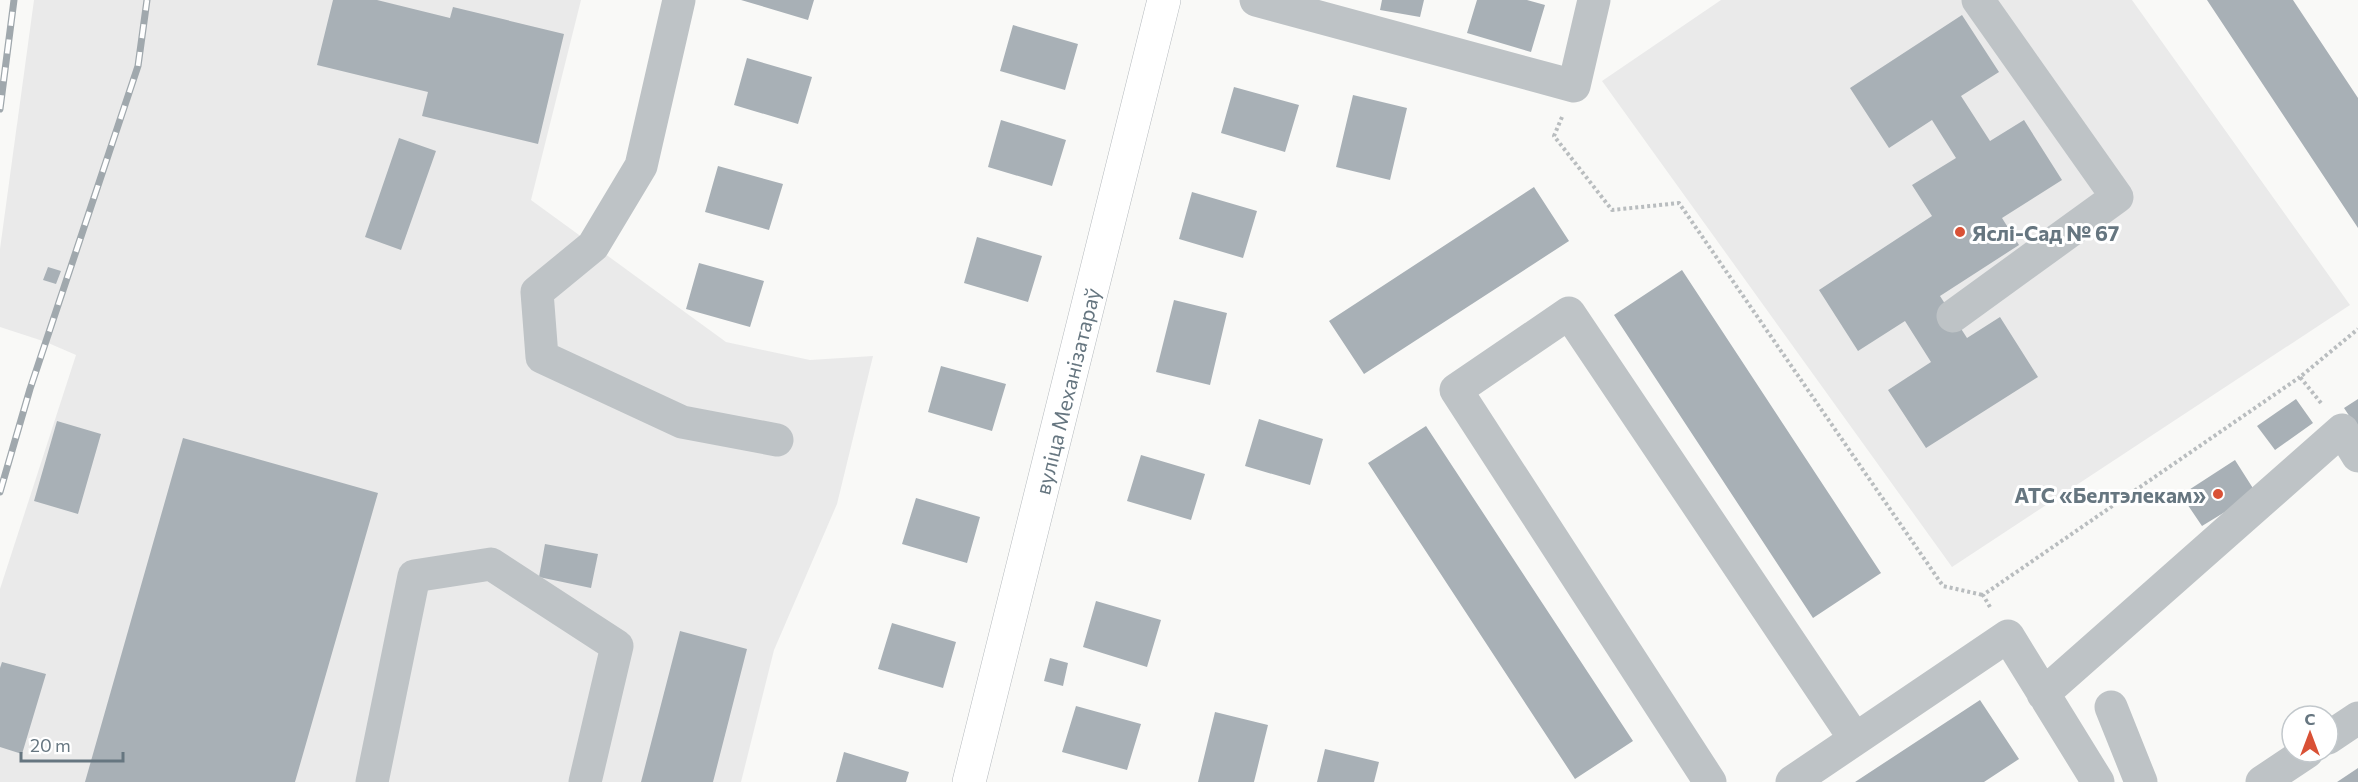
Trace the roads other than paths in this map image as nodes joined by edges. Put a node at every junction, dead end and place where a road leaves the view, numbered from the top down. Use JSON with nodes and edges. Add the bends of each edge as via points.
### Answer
{"nodes":[{"id":1,"x":680,"y":0,"type":"edge"},
{"id":2,"x":1164,"y":0,"type":"edge"},
{"id":3,"x":1256,"y":0,"type":"edge"},
{"id":4,"x":1594,"y":0,"type":"edge"},
{"id":5,"x":1978,"y":0,"type":"edge"},
{"id":6,"x":1953,"y":316,"type":"dead end"},
{"id":7,"x":777,"y":440,"type":"dead end"},
{"id":8,"x":2350,"y":443,"type":"edge"},
{"id":9,"x":2043,"y":694,"type":"junction"},
{"id":10,"x":2111,"y":707,"type":"dead end"},
{"id":11,"x":2358,"y":718,"type":"edge"},
{"id":12,"x":2340,"y":730,"type":"edge"},
{"id":13,"x":1855,"y":739,"type":"junction"},
{"id":14,"x":2289,"y":764,"type":"edge"},
{"id":15,"x":372,"y":782,"type":"edge"},
{"id":16,"x":585,"y":782,"type":"edge"},
{"id":17,"x":971,"y":782,"type":"edge"},
{"id":18,"x":1710,"y":782,"type":"edge"},
{"id":19,"x":1792,"y":782,"type":"edge"},
{"id":20,"x":2098,"y":782,"type":"edge"},
{"id":21,"x":2141,"y":782,"type":"edge"},
{"id":22,"x":2262,"y":782,"type":"edge"}],
"edges":[{"from":1,"to":7,"type":"street","via":[[641,166],[593,246],[537,292],[542,357],[682,422]]},
{"from":2,"to":17,"type":"main road","name":"вуліца Механізатараў"},
{"from":3,"to":4,"type":"street","via":[[1574,86]]},
{"from":5,"to":6,"type":"street","via":[[2117,197]]},
{"from":8,"to":9,"type":"street"},
{"from":9,"to":13,"type":"street","via":[[2008,636]]},
{"from":9,"to":20,"type":"street"},
{"from":10,"to":21,"type":"street"},
{"from":11,"to":12,"type":"street"},
{"from":13,"to":18,"type":"street","via":[[1569,313],[1456,390]]},
{"from":13,"to":19,"type":"street"},
{"from":14,"to":22,"type":"street"},
{"from":15,"to":16,"type":"street","via":[[414,576],[491,564],[617,646]]}]}
